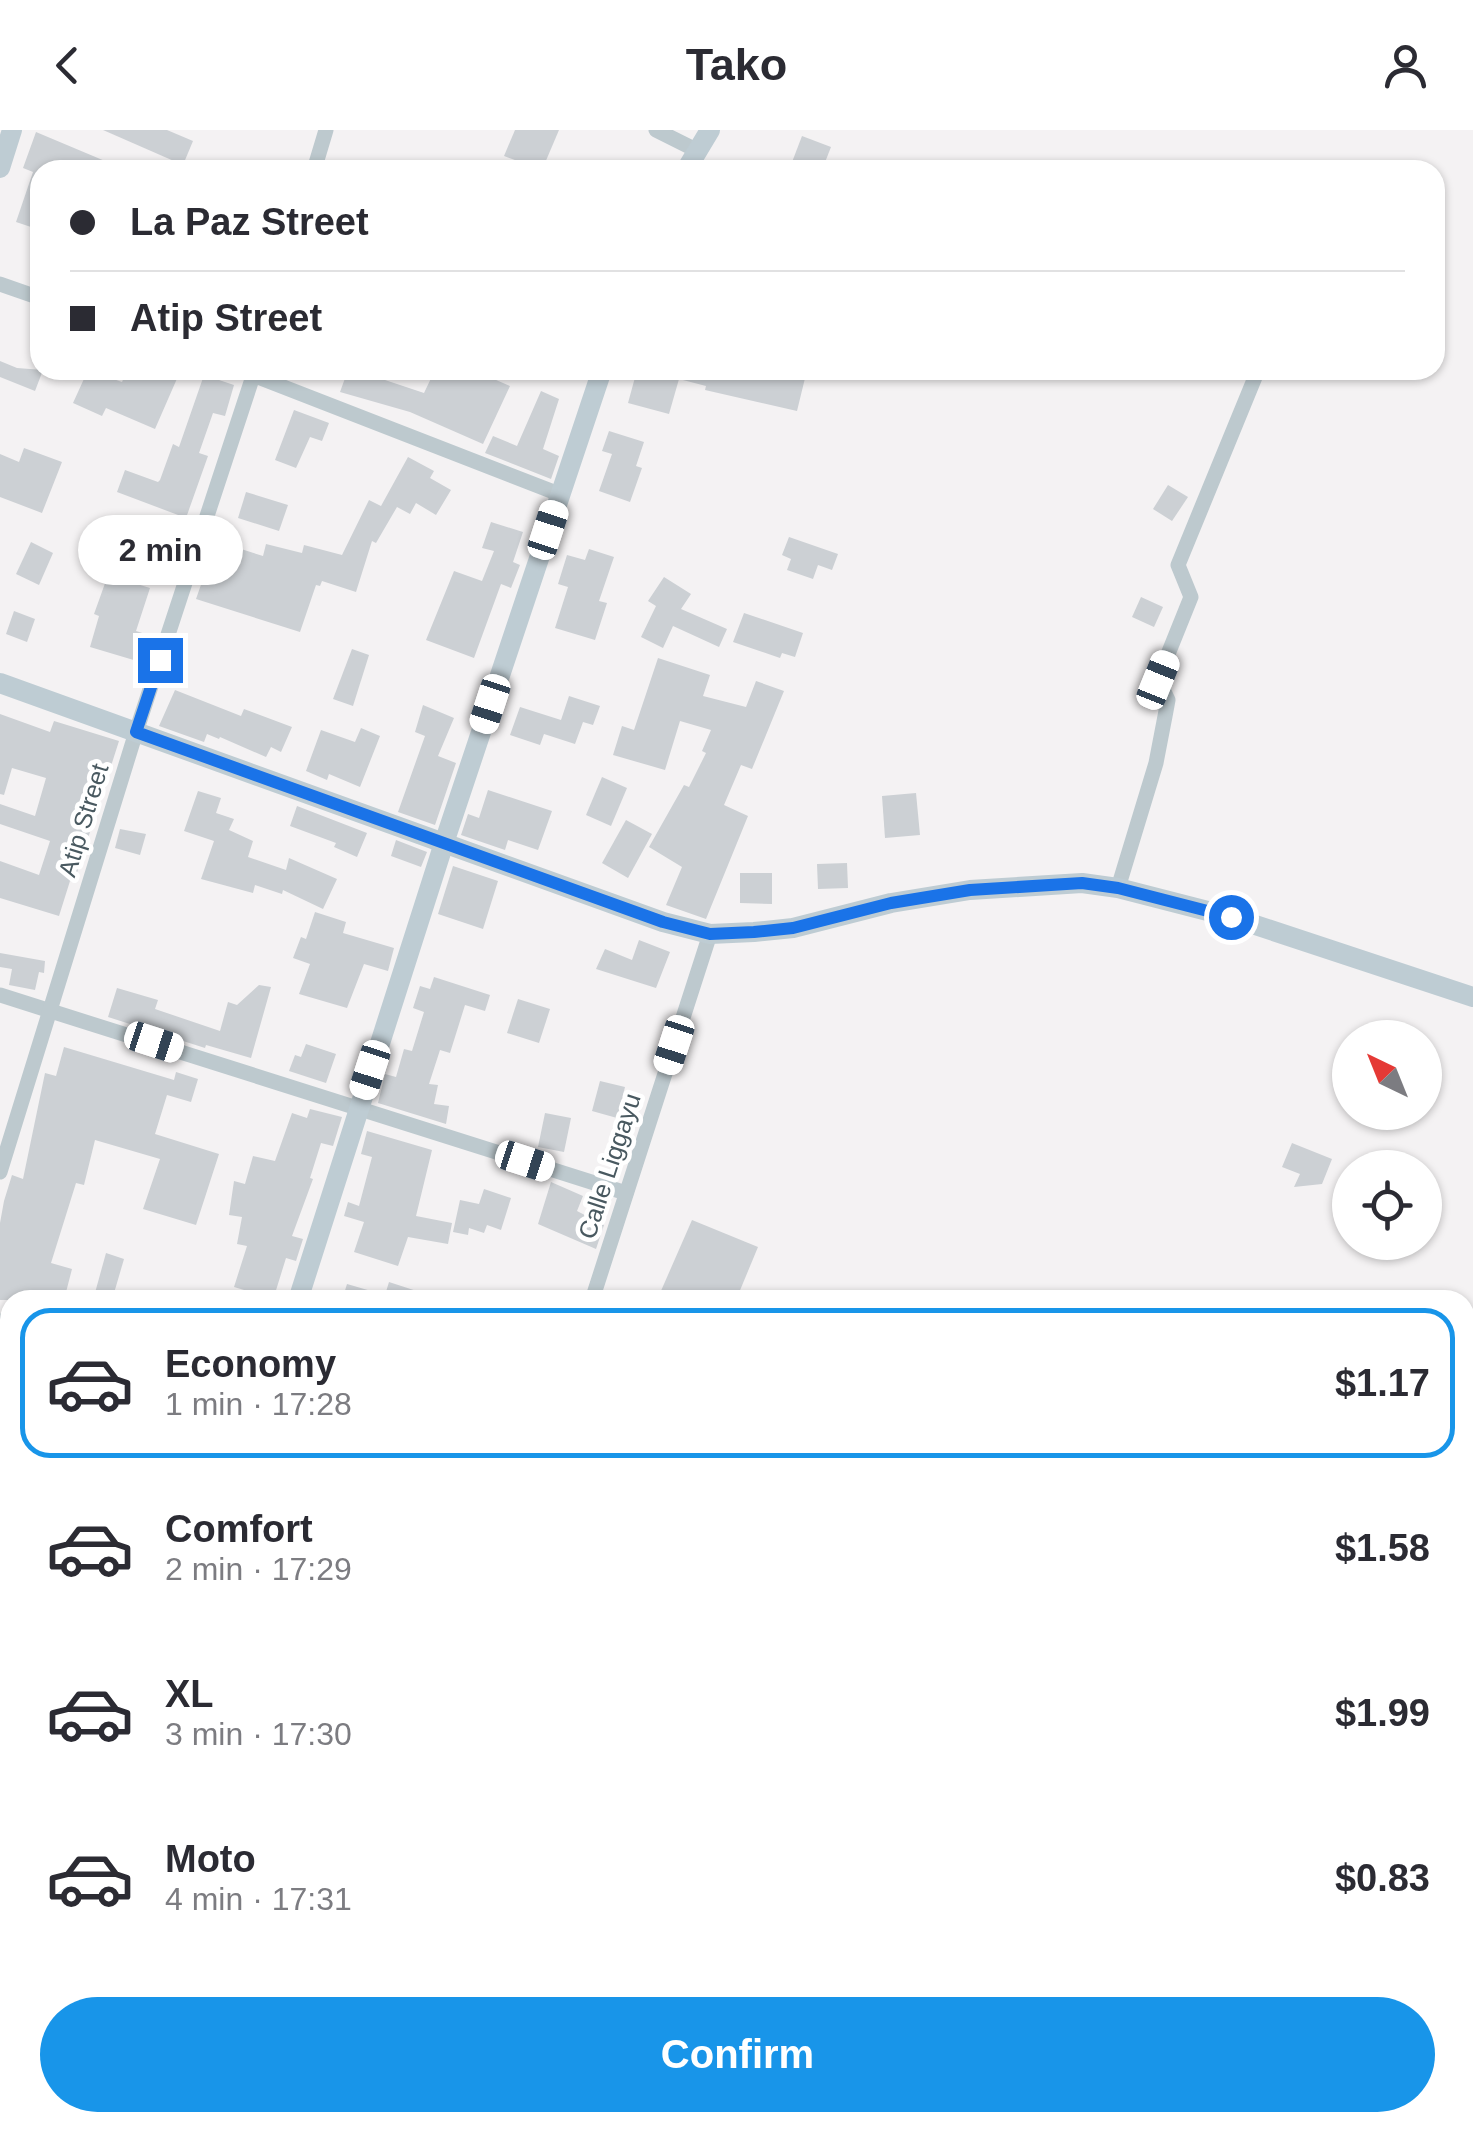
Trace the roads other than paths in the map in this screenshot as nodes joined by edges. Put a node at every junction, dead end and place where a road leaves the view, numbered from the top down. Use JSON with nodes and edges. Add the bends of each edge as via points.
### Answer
{"nodes":[{"id":1,"x":12,"y":130,"type":"edge"},
{"id":2,"x":326,"y":130,"type":"edge"},
{"id":3,"x":656,"y":130,"type":"edge"},
{"id":4,"x":710,"y":130,"type":"edge"},
{"id":5,"x":698,"y":151,"type":"junction"},
{"id":6,"x":317,"y":160,"type":"edge"},
{"id":7,"x":692,"y":160,"type":"edge"},
{"id":8,"x":0,"y":168,"type":"edge"},
{"id":9,"x":0,"y":284,"type":"edge"},
{"id":10,"x":30,"y":294,"type":"edge"},
{"id":11,"x":246,"y":380,"type":"edge"},
{"id":12,"x":269,"y":380,"type":"edge"},
{"id":13,"x":599,"y":380,"type":"edge"},
{"id":14,"x":1254,"y":380,"type":"edge"},
{"id":15,"x":559,"y":494,"type":"junction"},
{"id":16,"x":0,"y":683,"type":"edge"},
{"id":17,"x":136,"y":732,"type":"junction"},
{"id":18,"x":444,"y":844,"type":"junction"},
{"id":19,"x":1118,"y":888,"type":"junction"},
{"id":20,"x":710,"y":934,"type":"junction"},
{"id":21,"x":0,"y":995,"type":"edge"},
{"id":22,"x":1473,"y":997,"type":"edge"},
{"id":23,"x":52,"y":1010,"type":"junction"},
{"id":24,"x":358,"y":1108,"type":"junction"},
{"id":25,"x":0,"y":1172,"type":"edge"},
{"id":26,"x":626,"y":1193,"type":"junction"},
{"id":27,"x":301,"y":1290,"type":"edge"},
{"id":28,"x":595,"y":1290,"type":"edge"}],
"edges":[{"from":1,"to":8,"type":"street"},
{"from":2,"to":6,"type":"street"},
{"from":3,"to":5,"type":"street"},
{"from":4,"to":5,"type":"street"},
{"from":5,"to":7,"type":"street"},
{"from":9,"to":10,"type":"street"},
{"from":11,"to":17,"type":"street","name":"Atip Street"},
{"from":12,"to":15,"type":"street"},
{"from":13,"to":15,"type":"street"},
{"from":14,"to":19,"type":"street","via":[[1178,565],[1191,597],[1158,680],[1168,700],[1156,763]]},
{"from":15,"to":18,"type":"street"},
{"from":16,"to":17,"type":"street"},
{"from":17,"to":18,"type":"street"},
{"from":17,"to":23,"type":"street","name":"Atip Street"},
{"from":18,"to":20,"type":"street"},
{"from":18,"to":24,"type":"street"},
{"from":19,"to":20,"type":"street","via":[[1082,883],[970,890],[793,928]]},
{"from":19,"to":22,"type":"street","via":[[1231,917]]},
{"from":20,"to":26,"type":"street","name":"Calle Liggayu"},
{"from":21,"to":23,"type":"street"},
{"from":23,"to":24,"type":"street"},
{"from":23,"to":25,"type":"street","name":"Atip Street"},
{"from":24,"to":26,"type":"street"},
{"from":24,"to":27,"type":"street"},
{"from":26,"to":28,"type":"street","name":"Calle Liggayu"}]}
